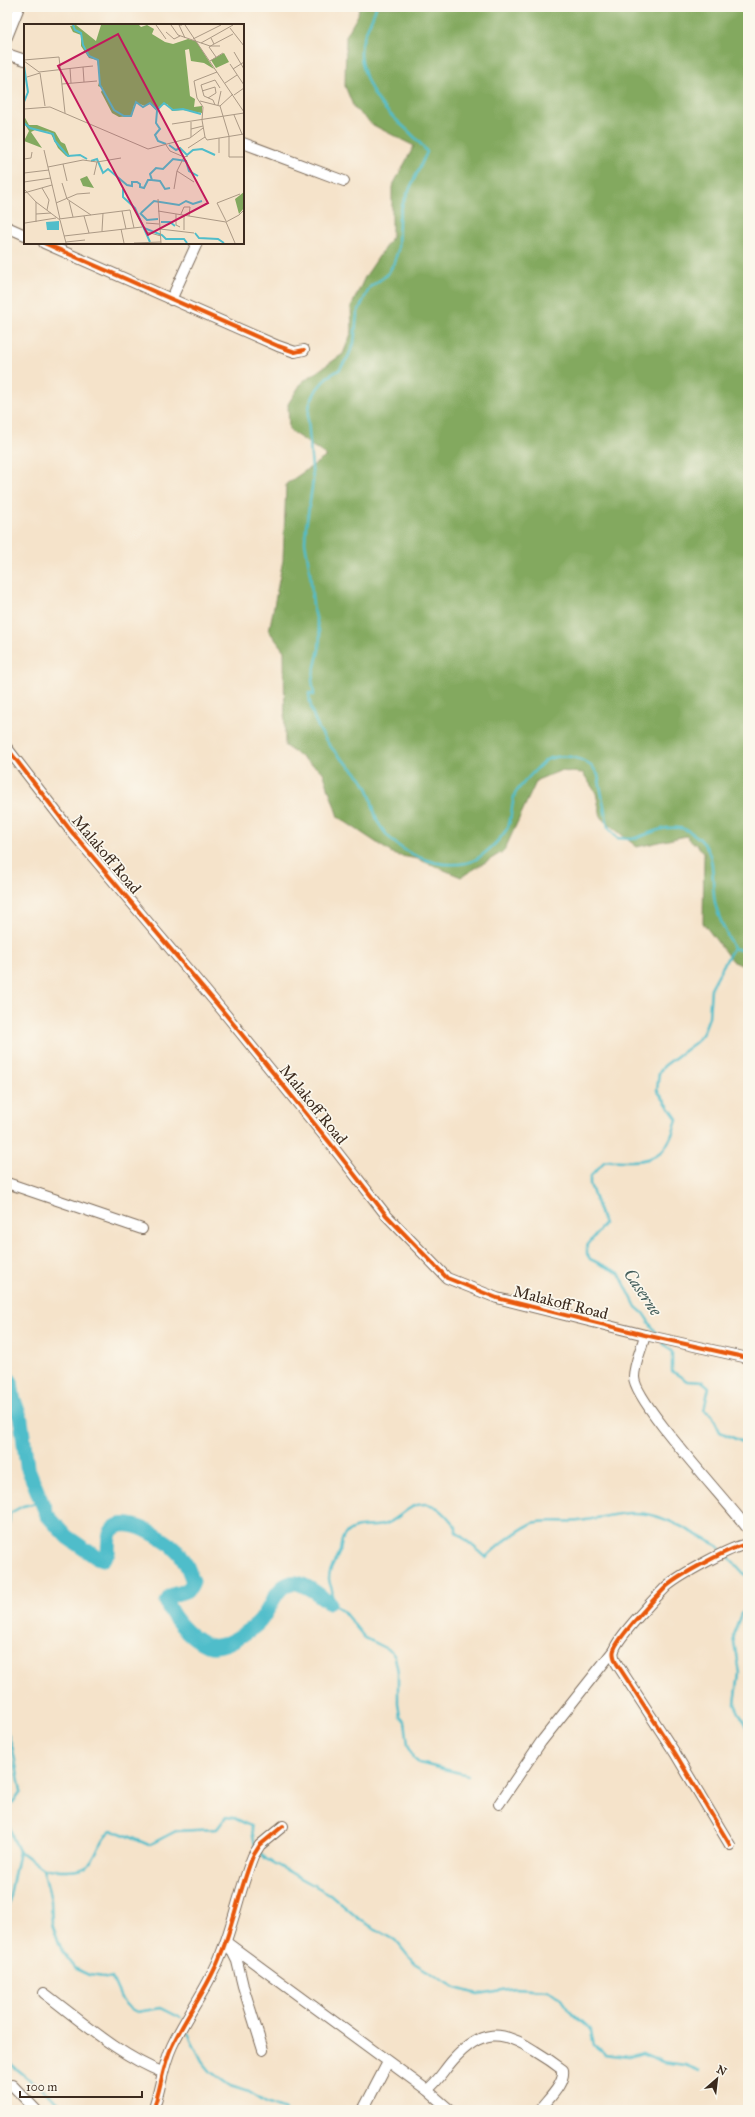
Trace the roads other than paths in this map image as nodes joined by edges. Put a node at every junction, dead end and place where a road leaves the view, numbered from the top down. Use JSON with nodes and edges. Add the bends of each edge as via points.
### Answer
{"nodes":[{"id":1,"x":19,"y":7,"type":"edge"},
{"id":2,"x":7,"y":38,"type":"edge"},
{"id":3,"x":7,"y":54,"type":"edge"},
{"id":4,"x":24,"y":60,"type":"edge"},
{"id":5,"x":244,"y":143,"type":"edge"},
{"id":6,"x":344,"y":181,"type":"dead end"},
{"id":7,"x":7,"y":228,"type":"edge"},
{"id":8,"x":24,"y":235,"type":"edge"},
{"id":9,"x":46,"y":244,"type":"edge"},
{"id":10,"x":197,"y":244,"type":"edge"},
{"id":11,"x":171,"y":300,"type":"junction"},
{"id":12,"x":304,"y":350,"type":"dead end"},
{"id":13,"x":7,"y":748,"type":"edge"},
{"id":14,"x":7,"y":1184,"type":"edge"},
{"id":15,"x":142,"y":1229,"type":"dead end"},
{"id":16,"x":649,"y":1336,"type":"junction"},
{"id":17,"x":748,"y":1358,"type":"edge"},
{"id":18,"x":748,"y":1529,"type":"edge"},
{"id":19,"x":748,"y":1544,"type":"edge"},
{"id":20,"x":614,"y":1650,"type":"junction"},
{"id":21,"x":499,"y":1804,"type":"dead end"},
{"id":22,"x":283,"y":1826,"type":"dead end"},
{"id":23,"x":730,"y":1845,"type":"dead end"},
{"id":24,"x":226,"y":1942,"type":"junction"},
{"id":25,"x":44,"y":1992,"type":"dead end"},
{"id":26,"x":263,"y":2050,"type":"dead end"},
{"id":27,"x":388,"y":2062,"type":"junction"},
{"id":28,"x":162,"y":2072,"type":"junction"},
{"id":29,"x":12,"y":2085,"type":"dead end"},
{"id":30,"x":427,"y":2090,"type":"junction"},
{"id":31,"x":36,"y":2110,"type":"edge"},
{"id":32,"x":153,"y":2110,"type":"edge"},
{"id":33,"x":363,"y":2110,"type":"edge"},
{"id":34,"x":450,"y":2110,"type":"edge"},
{"id":35,"x":540,"y":2110,"type":"edge"}],
"edges":[{"from":1,"to":2,"type":"street"},
{"from":3,"to":4,"type":"street"},
{"from":5,"to":6,"type":"street"},
{"from":7,"to":8,"type":"street"},
{"from":9,"to":11,"type":"street"},
{"from":10,"to":11,"type":"street"},
{"from":11,"to":12,"type":"street","via":[[278,346],[295,352]]},
{"from":13,"to":16,"type":"street","name":"Malakoff Road","via":[[71,831],[242,1034],[386,1215],[447,1278],[496,1298]]},
{"from":14,"to":15,"type":"street"},
{"from":16,"to":17,"type":"street","name":"Malakoff Road"},
{"from":16,"to":18,"type":"street","via":[[634,1376],[639,1391],[683,1451]]},
{"from":19,"to":20,"type":"street","via":[[726,1552],[667,1586],[630,1627]]},
{"from":20,"to":21,"type":"street","via":[[542,1742]]},
{"from":20,"to":23,"type":"street","via":[[613,1656],[617,1664],[675,1753]]},
{"from":22,"to":24,"type":"street","via":[[257,1849],[237,1902]]},
{"from":24,"to":26,"type":"street","via":[[237,1961]]},
{"from":24,"to":27,"type":"street"},
{"from":24,"to":28,"type":"street","via":[[210,1982],[172,2045]]},
{"from":25,"to":28,"type":"street","via":[[90,2028],[130,2055]]},
{"from":27,"to":30,"type":"street"},
{"from":27,"to":33,"type":"street"},
{"from":28,"to":32,"type":"street"},
{"from":29,"to":31,"type":"street"},
{"from":30,"to":34,"type":"street"},
{"from":30,"to":35,"type":"street","via":[[463,2050],[479,2039],[494,2034],[508,2035],[526,2044],[562,2070],[564,2077]]}]}
